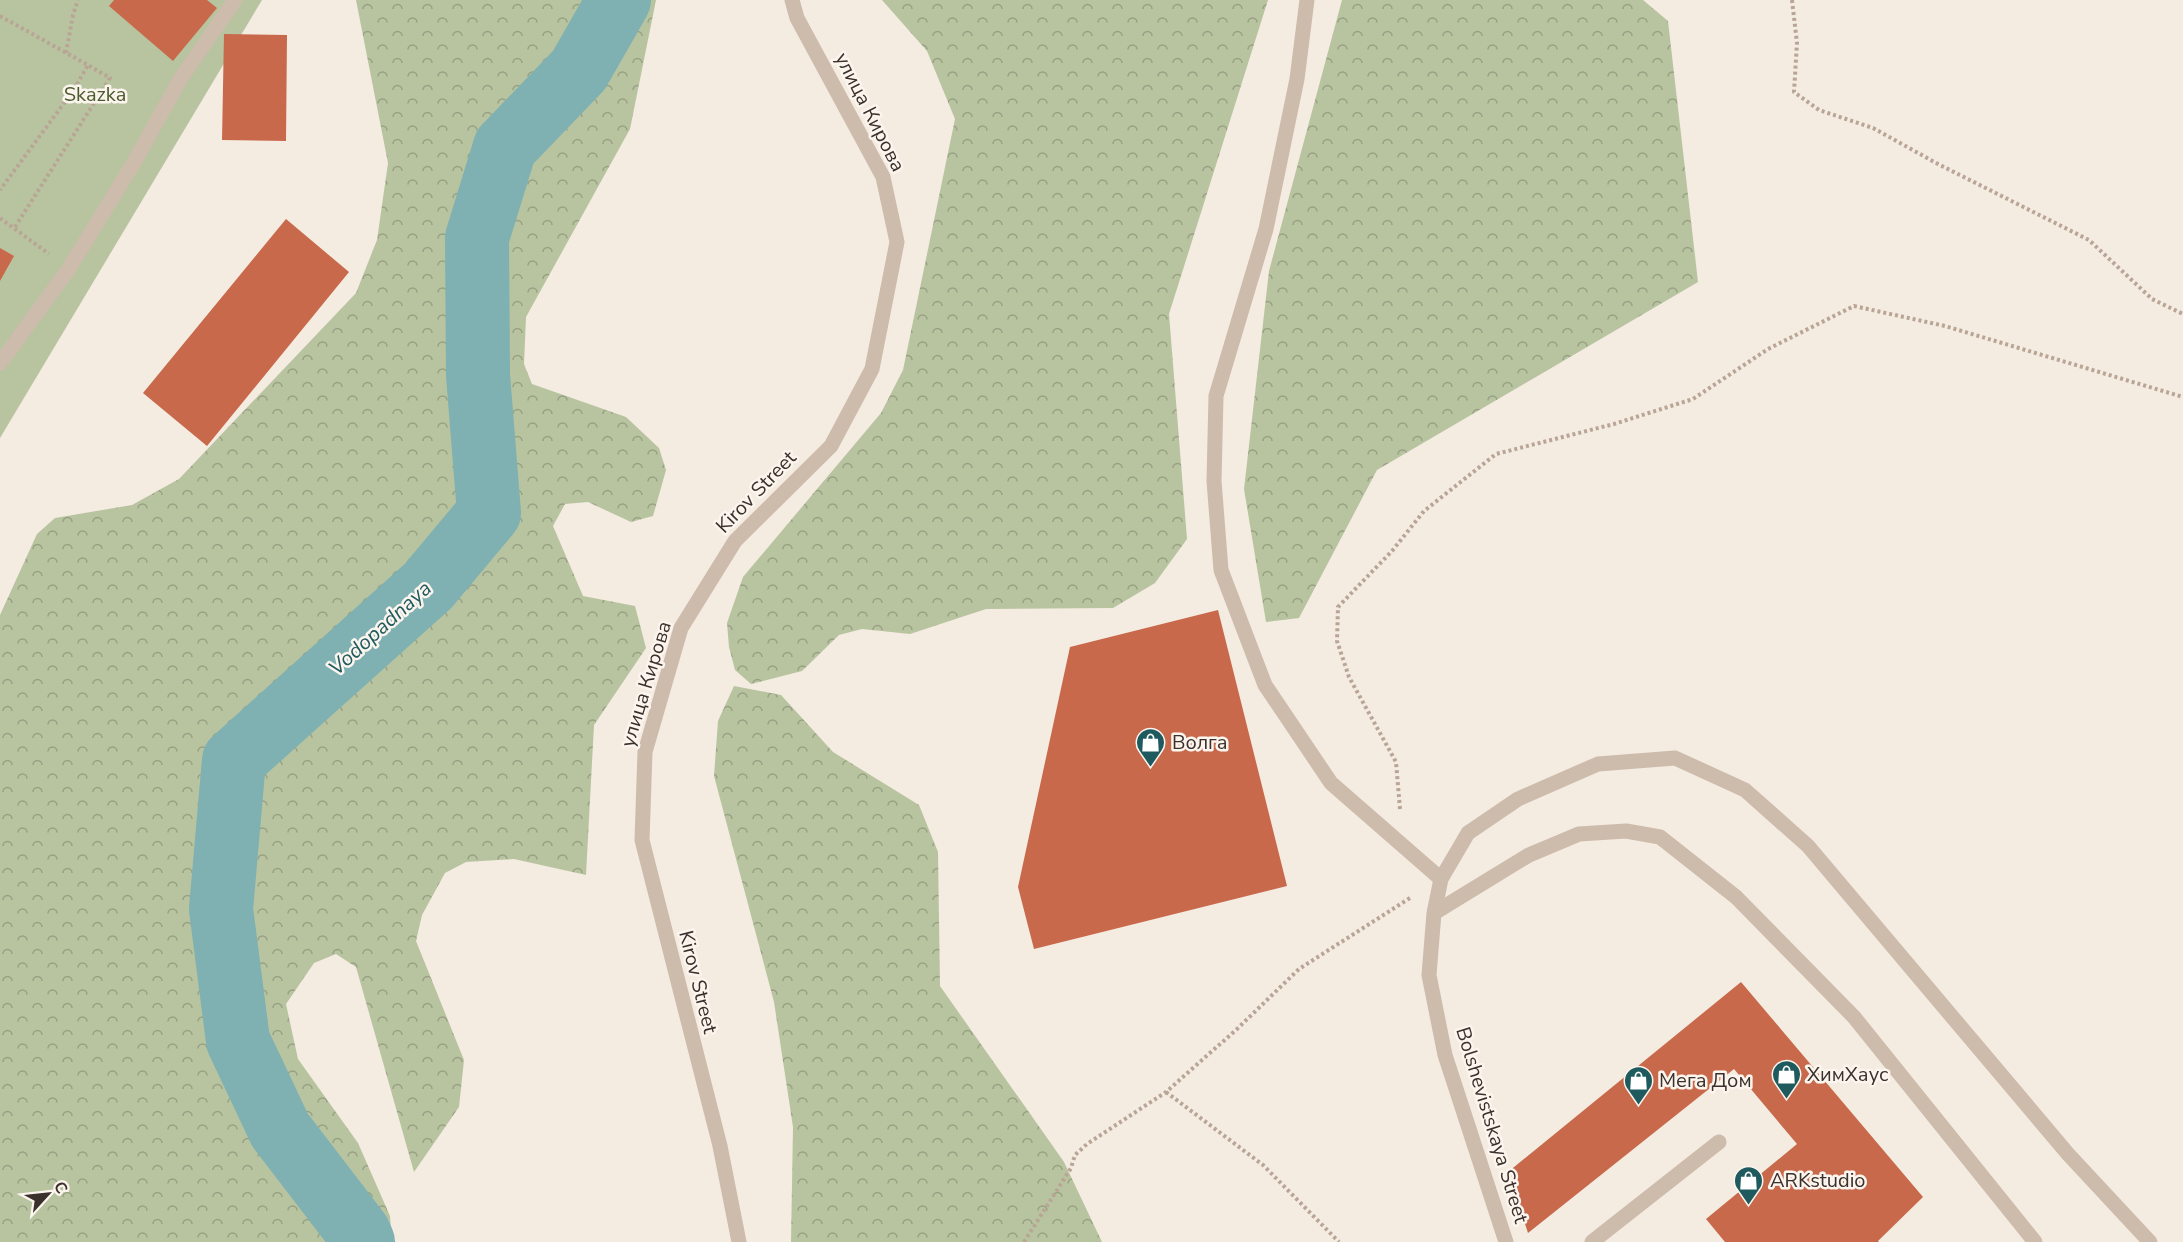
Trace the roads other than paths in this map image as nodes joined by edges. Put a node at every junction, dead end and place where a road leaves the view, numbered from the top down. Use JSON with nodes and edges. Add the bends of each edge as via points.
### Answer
{"nodes":[{"id":1,"x":235,"y":0,"type":"edge"},
{"id":2,"x":791,"y":0,"type":"edge"},
{"id":3,"x":1307,"y":0,"type":"edge"},
{"id":4,"x":0,"y":363,"type":"edge"},
{"id":5,"x":1441,"y":879,"type":"junction"},
{"id":6,"x":1434,"y":913,"type":"junction"},
{"id":7,"x":1719,"y":1142,"type":"dead end"},
{"id":8,"x":739,"y":1242,"type":"edge"},
{"id":9,"x":1506,"y":1242,"type":"edge"},
{"id":10,"x":1592,"y":1242,"type":"edge"},
{"id":11,"x":2036,"y":1242,"type":"edge"},
{"id":12,"x":2150,"y":1242,"type":"edge"}],
"edges":[{"from":1,"to":4,"type":"street","via":[[181,78],[68,270]]},
{"from":2,"to":8,"type":"street","name":"Kirov Street","via":[[795,18],[882,178],[896,242],[871,369],[830,446],[734,540],[680,627],[644,751],[640,840]]},
{"from":3,"to":5,"type":"street","via":[[1297,79],[1266,229],[1216,396],[1214,481],[1221,570],[1265,684],[1330,783]]},
{"from":5,"to":6,"type":"street","name":"Bolshevistskaya Street"},
{"from":5,"to":12,"type":"street","name":"Bolshevistskaya Street","via":[[1468,833],[1518,799],[1598,764],[1675,758],[1745,790],[1808,846],[2068,1154]]},
{"from":6,"to":9,"type":"street","name":"Bolshevistskaya Street","via":[[1429,975],[1445,1055]]},
{"from":6,"to":11,"type":"street","via":[[1528,855],[1580,834],[1626,831],[1660,837],[1736,897],[1854,1017]]},
{"from":7,"to":10,"type":"street"}]}
